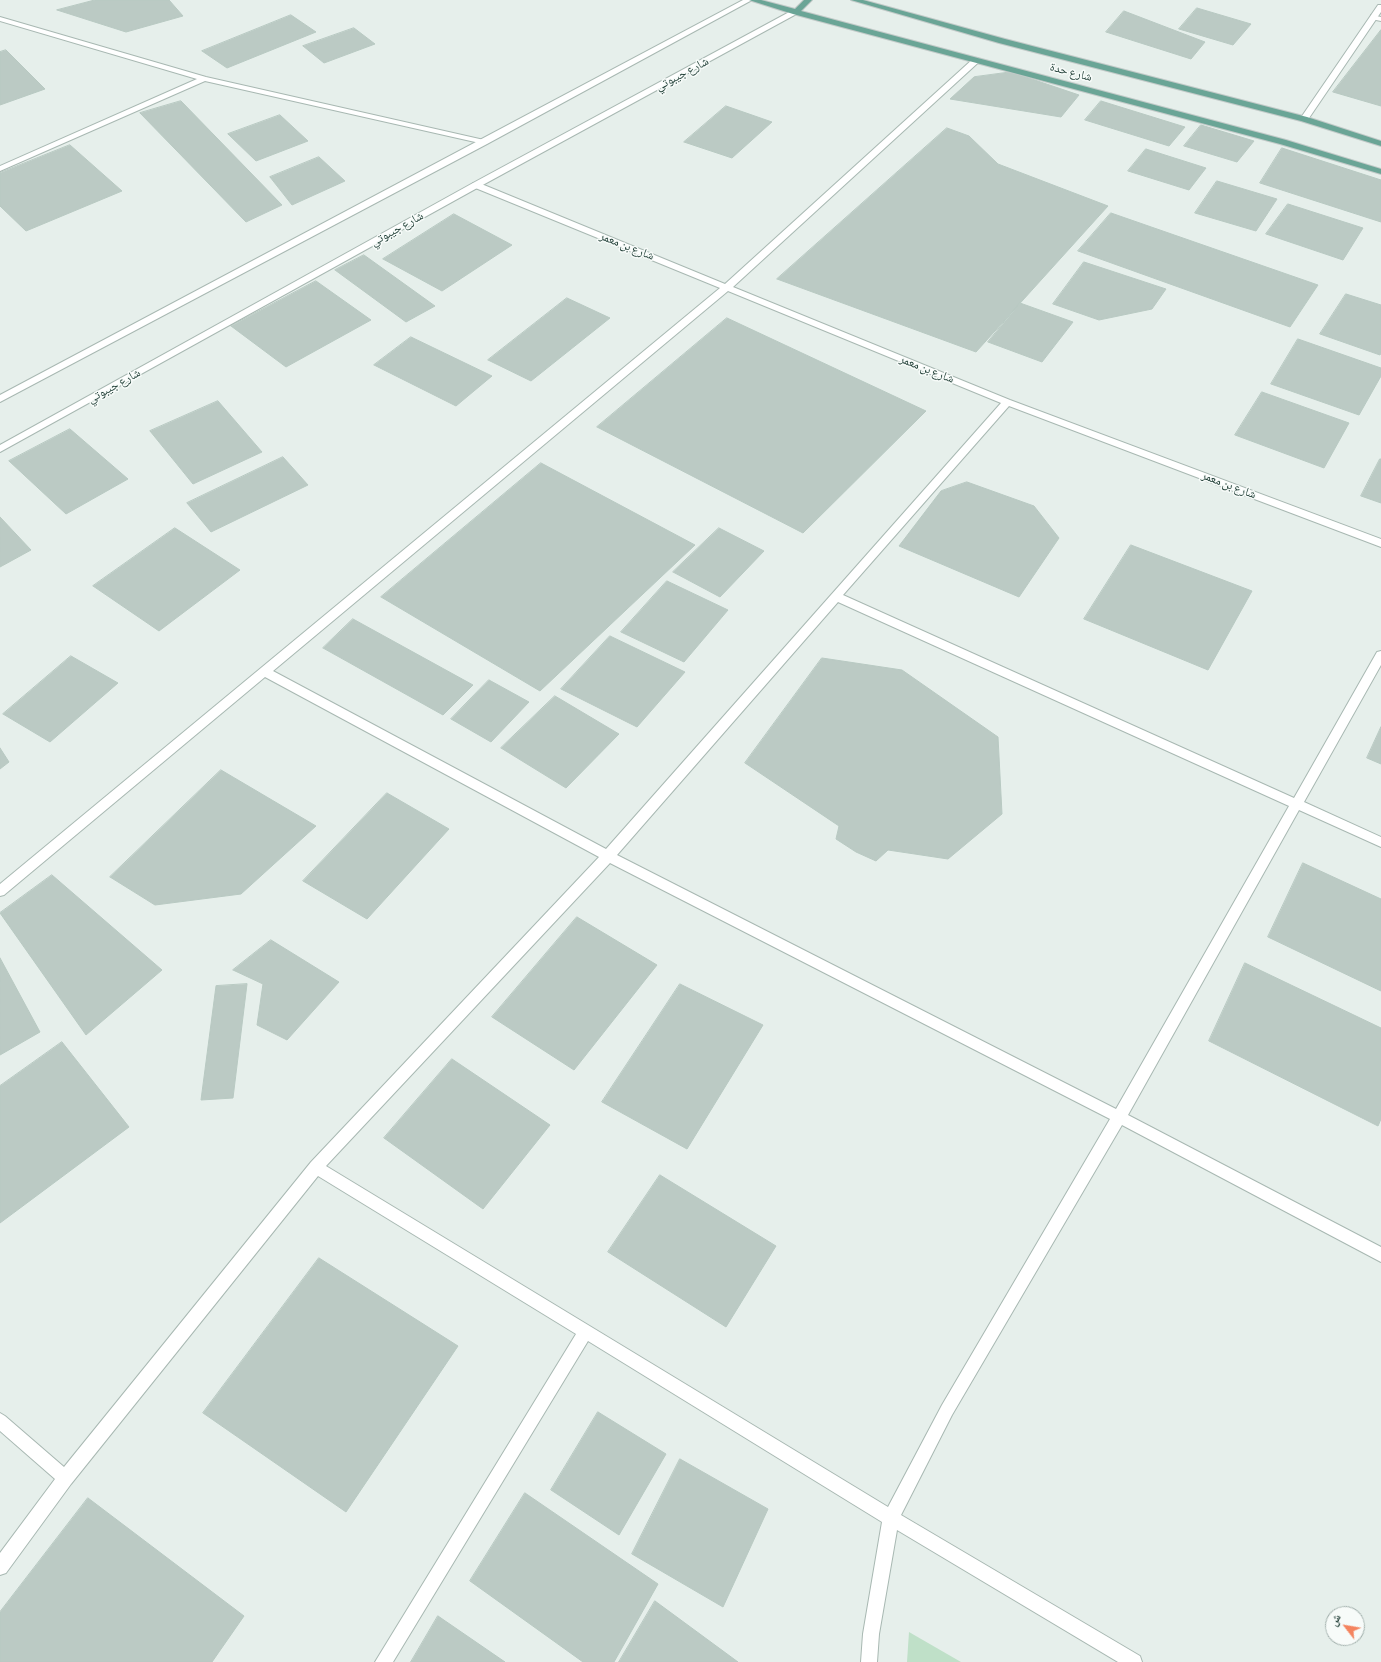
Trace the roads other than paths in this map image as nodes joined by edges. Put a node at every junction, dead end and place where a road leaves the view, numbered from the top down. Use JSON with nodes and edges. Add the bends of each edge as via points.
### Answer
{"nodes":[{"id":1,"x":748,"y":0,"type":"edge"},
{"id":2,"x":753,"y":0,"type":"edge"},
{"id":3,"x":808,"y":0,"type":"edge"},
{"id":4,"x":855,"y":0,"type":"edge"},
{"id":5,"x":1381,"y":7,"type":"edge"},
{"id":6,"x":796,"y":12,"type":"junction"},
{"id":7,"x":1378,"y":18,"type":"edge"},
{"id":8,"x":0,"y":19,"type":"edge"},
{"id":9,"x":977,"y":60,"type":"junction"},
{"id":10,"x":204,"y":80,"type":"junction"},
{"id":11,"x":1304,"y":120,"type":"junction"},
{"id":12,"x":484,"y":142,"type":"junction"},
{"id":13,"x":1381,"y":144,"type":"edge"},
{"id":14,"x":0,"y":169,"type":"edge"},
{"id":15,"x":1381,"y":172,"type":"edge"},
{"id":16,"x":476,"y":185,"type":"junction"},
{"id":17,"x":727,"y":287,"type":"junction"},
{"id":18,"x":0,"y":399,"type":"edge"},
{"id":19,"x":1007,"y":402,"type":"junction"},
{"id":20,"x":0,"y":449,"type":"edge"},
{"id":21,"x":1381,"y":542,"type":"edge"},
{"id":22,"x":836,"y":596,"type":"junction"},
{"id":23,"x":1381,"y":655,"type":"edge"},
{"id":24,"x":264,"y":671,"type":"junction"},
{"id":25,"x":1298,"y":804,"type":"junction"},
{"id":26,"x":1381,"y":842,"type":"edge"},
{"id":27,"x":608,"y":856,"type":"junction"},
{"id":28,"x":0,"y":892,"type":"edge"},
{"id":29,"x":1118,"y":1117,"type":"junction"},
{"id":30,"x":316,"y":1167,"type":"junction"},
{"id":31,"x":1381,"y":1255,"type":"edge"},
{"id":32,"x":586,"y":1331,"type":"junction"},
{"id":33,"x":0,"y":1421,"type":"edge"},
{"id":34,"x":65,"y":1478,"type":"junction"},
{"id":35,"x":891,"y":1518,"type":"junction"},
{"id":36,"x":0,"y":1566,"type":"edge"},
{"id":37,"x":383,"y":1662,"type":"edge"},
{"id":38,"x":869,"y":1662,"type":"edge"},
{"id":39,"x":1134,"y":1662,"type":"edge"}],
"edges":[{"from":1,"to":12,"type":"street"},
{"from":2,"to":6,"type":"main road","name":"شارع حدة"},
{"from":3,"to":6,"type":"main road"},
{"from":4,"to":11,"type":"main road","name":"شارع حدة"},
{"from":5,"to":7,"type":"street"},
{"from":6,"to":9,"type":"main road","name":"شارع حدة"},
{"from":6,"to":16,"type":"street","name":"شارع جيبوتي"},
{"from":7,"to":11,"type":"street"},
{"from":8,"to":10,"type":"street"},
{"from":9,"to":15,"type":"main road","name":"شارع حدة","via":[[1282,142]]},
{"from":9,"to":17,"type":"street"},
{"from":10,"to":12,"type":"street"},
{"from":10,"to":14,"type":"street"},
{"from":11,"to":13,"type":"main road","name":"شارع حدة"},
{"from":12,"to":18,"type":"street"},
{"from":16,"to":17,"type":"street","name":"شارع بن معمر"},
{"from":16,"to":20,"type":"street","name":"شارع جيبوتي"},
{"from":17,"to":19,"type":"street","name":"شارع بن معمر"},
{"from":17,"to":24,"type":"street"},
{"from":19,"to":21,"type":"street","name":"شارع بن معمر"},
{"from":19,"to":22,"type":"street"},
{"from":22,"to":25,"type":"street"},
{"from":22,"to":27,"type":"street"},
{"from":23,"to":25,"type":"street"},
{"from":24,"to":27,"type":"street"},
{"from":24,"to":28,"type":"street"},
{"from":25,"to":26,"type":"street"},
{"from":25,"to":29,"type":"street"},
{"from":27,"to":29,"type":"street"},
{"from":27,"to":30,"type":"street"},
{"from":29,"to":31,"type":"street"},
{"from":29,"to":35,"type":"street","via":[[947,1410]]},
{"from":30,"to":32,"type":"street"},
{"from":30,"to":34,"type":"street"},
{"from":32,"to":35,"type":"street"},
{"from":32,"to":37,"type":"street"},
{"from":33,"to":34,"type":"street"},
{"from":34,"to":36,"type":"street"},
{"from":35,"to":38,"type":"street","via":[[871,1634]]},
{"from":35,"to":39,"type":"street"}]}
